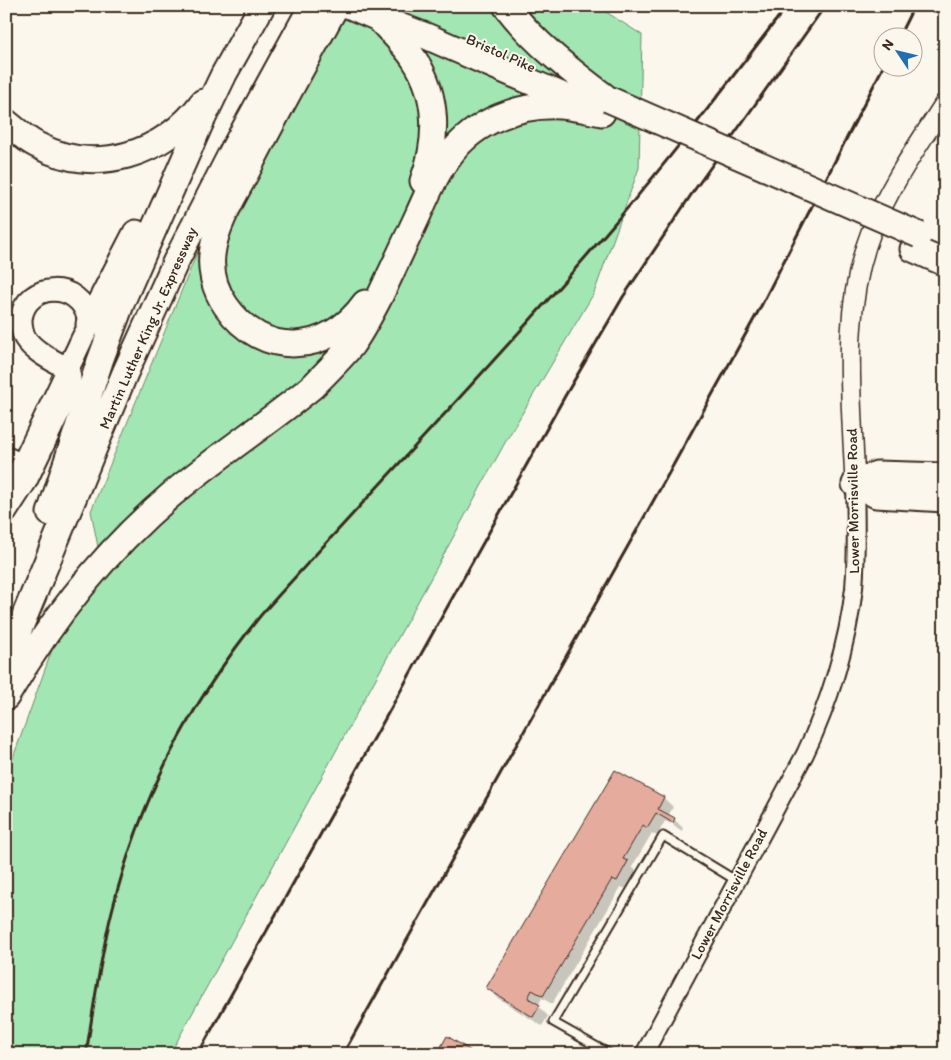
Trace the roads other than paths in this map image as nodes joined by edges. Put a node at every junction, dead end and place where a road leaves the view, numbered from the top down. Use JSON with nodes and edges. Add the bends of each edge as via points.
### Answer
{"nodes":[{"id":1,"x":262,"y":6,"type":"edge"},
{"id":2,"x":294,"y":6,"type":"edge"},
{"id":3,"x":312,"y":6,"type":"edge"},
{"id":4,"x":506,"y":6,"type":"edge"},
{"id":5,"x":346,"y":7,"type":"edge"},
{"id":6,"x":386,"y":12,"type":"edge"},
{"id":7,"x":224,"y":74,"type":"junction"},
{"id":8,"x":945,"y":103,"type":"edge"},
{"id":9,"x":605,"y":106,"type":"junction"},
{"id":10,"x":6,"y":122,"type":"edge"},
{"id":11,"x":200,"y":124,"type":"junction"},
{"id":12,"x":916,"y":242,"type":"junction"},
{"id":13,"x":945,"y":247,"type":"edge"},
{"id":14,"x":945,"y":263,"type":"edge"},
{"id":15,"x":89,"y":324,"type":"junction"},
{"id":16,"x":68,"y":369,"type":"junction"},
{"id":17,"x":16,"y":454,"type":"edge"},
{"id":18,"x":945,"y":476,"type":"edge"},
{"id":19,"x":855,"y":484,"type":"junction"},
{"id":20,"x":945,"y":499,"type":"edge"},
{"id":21,"x":6,"y":501,"type":"edge"},
{"id":22,"x":6,"y":512,"type":"edge"},
{"id":23,"x":50,"y":513,"type":"junction"},
{"id":24,"x":6,"y":619,"type":"edge"},
{"id":25,"x":6,"y":661,"type":"edge"},
{"id":26,"x":6,"y":697,"type":"edge"},
{"id":27,"x":737,"y":881,"type":"junction"},
{"id":28,"x":610,"y":1054,"type":"edge"},
{"id":29,"x":644,"y":1054,"type":"edge"}],
"edges":[{"from":1,"to":7,"type":"highway"},
{"from":2,"to":23,"type":"highway","name":"Martin Luther King Jr. Expressway","via":[[218,143],[162,254]]},
{"from":3,"to":25,"type":"highway","name":"Martin Luther King Jr. Expressway","via":[[172,269]]},
{"from":4,"to":9,"type":"highway","via":[[529,34]]},
{"from":5,"to":6,"type":"highway","name":"Bristol Pike"},
{"from":5,"to":6,"type":"highway","via":[[282,105],[223,219],[213,251],[214,283],[230,311],[245,327],[264,338],[284,343],[314,341],[333,334],[354,316],[370,294],[427,170],[433,144],[432,98],[422,72]]},
{"from":6,"to":9,"type":"highway","name":"Bristol Pike"},
{"from":7,"to":10,"type":"highway","via":[[196,111],[176,130],[149,147],[121,157],[92,160],[63,155],[37,145]]},
{"from":7,"to":11,"type":"highway"},
{"from":8,"to":19,"type":"main road","name":"Lower Morrisville Road","via":[[882,208],[859,269],[850,336]]},
{"from":9,"to":12,"type":"highway","bridge":true},
{"from":9,"to":26,"type":"highway","via":[[544,106],[516,111],[485,124],[458,145],[438,173],[379,298],[351,345],[313,386],[187,481],[122,541],[56,619]]},
{"from":11,"to":15,"type":"highway","via":[[178,153]]},
{"from":11,"to":23,"type":"highway","via":[[111,328]]},
{"from":12,"to":13,"type":"highway"},
{"from":12,"to":14,"type":"highway"},
{"from":15,"to":16,"type":"main road"},
{"from":15,"to":16,"type":"main road","via":[[84,306],[57,290],[34,296],[25,307],[21,322],[25,338]]},
{"from":16,"to":17,"type":"main road"},
{"from":16,"to":22,"type":"main road","via":[[71,379],[69,391],[26,481]]},
{"from":17,"to":21,"type":"main road"},
{"from":18,"to":19,"type":"highway","via":[[877,474]]},
{"from":19,"to":20,"type":"highway","via":[[876,495]]},
{"from":19,"to":27,"type":"street","name":"Lower Morrisville Road","via":[[854,590],[838,667],[813,737]]},
{"from":23,"to":24,"type":"highway","name":"Martin Luther King Jr. Expressway"},
{"from":27,"to":28,"type":"lane","via":[[663,836],[553,1022]]},
{"from":27,"to":29,"type":"street","name":"Lower Morrisville Road"}]}
